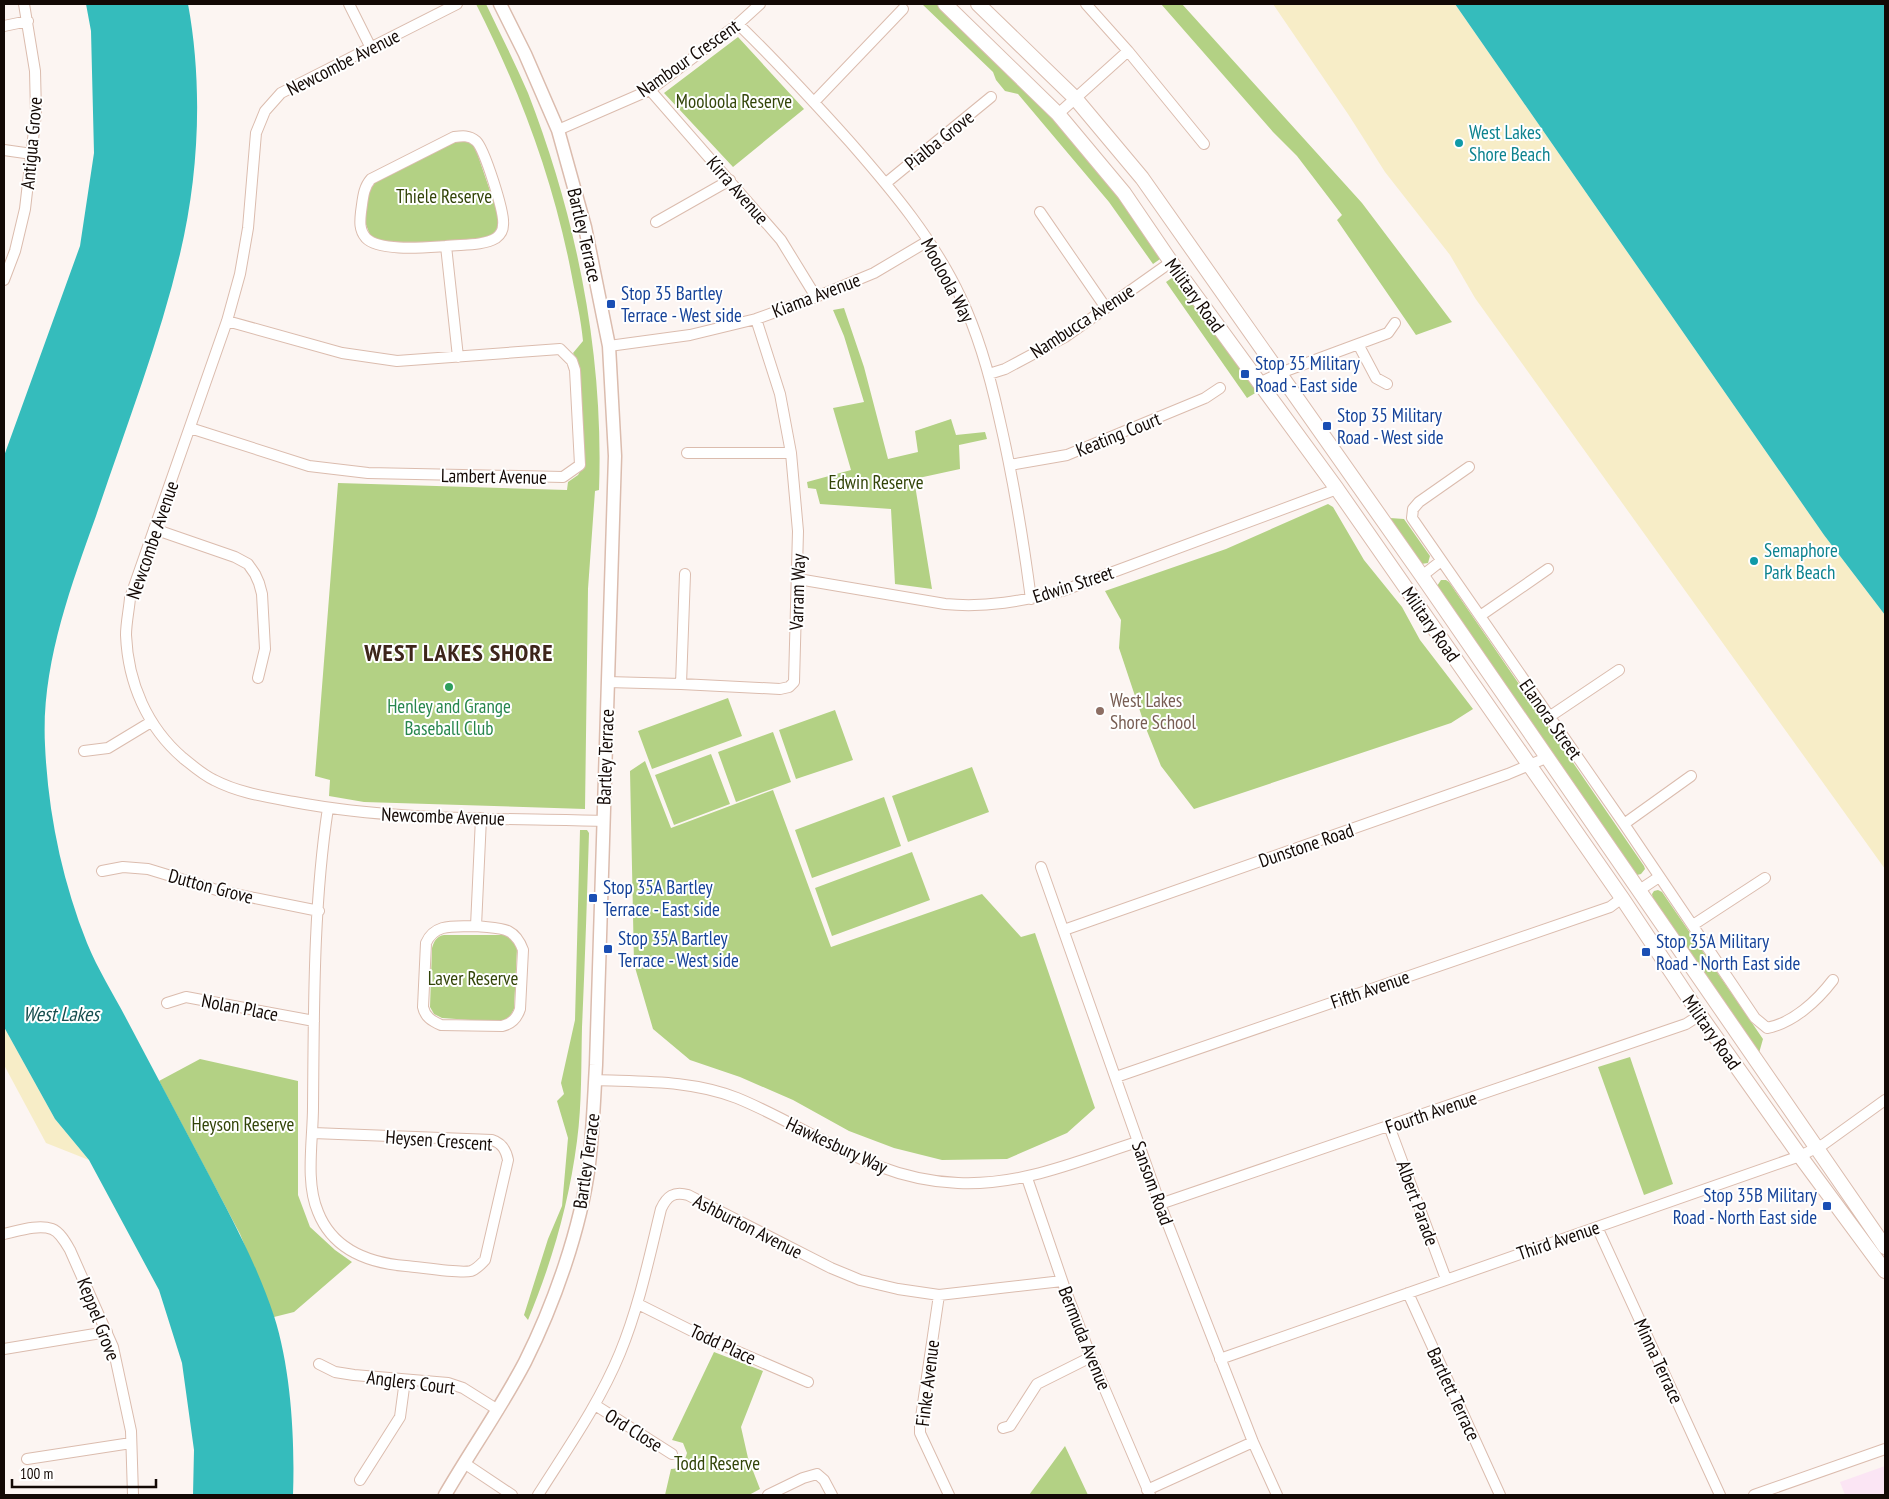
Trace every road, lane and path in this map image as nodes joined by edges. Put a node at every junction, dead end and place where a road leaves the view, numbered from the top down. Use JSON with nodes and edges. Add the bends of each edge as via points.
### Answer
{"nodes":[{"id":1,"x":24,"y":4,"type":"edge"},
{"id":2,"x":348,"y":4,"type":"edge"},
{"id":3,"x":458,"y":4,"type":"edge"},
{"id":4,"x":500,"y":4,"type":"edge"},
{"id":5,"x":760,"y":4,"type":"edge"},
{"id":6,"x":945,"y":4,"type":"edge"},
{"id":7,"x":978,"y":4,"type":"edge"},
{"id":8,"x":1086,"y":4,"type":"edge"},
{"id":9,"x":903,"y":9,"type":"dead end"},
{"id":10,"x":28,"y":21,"type":"junction"},
{"id":11,"x":738,"y":24,"type":"junction"},
{"id":12,"x":4,"y":26,"type":"edge"},
{"id":13,"x":371,"y":48,"type":"junction"},
{"id":14,"x":1128,"y":51,"type":"junction"},
{"id":15,"x":650,"y":90,"type":"junction"},
{"id":16,"x":991,"y":96,"type":"dead end"},
{"id":17,"x":1075,"y":98,"type":"junction"},
{"id":18,"x":814,"y":102,"type":"junction"},
{"id":19,"x":1058,"y":114,"type":"junction"},
{"id":20,"x":558,"y":130,"type":"junction"},
{"id":21,"x":1204,"y":144,"type":"dead end"},
{"id":22,"x":4,"y":150,"type":"edge"},
{"id":23,"x":32,"y":154,"type":"junction"},
{"id":24,"x":730,"y":180,"type":"junction"},
{"id":25,"x":886,"y":183,"type":"junction"},
{"id":26,"x":1040,"y":212,"type":"dead end"},
{"id":27,"x":656,"y":222,"type":"dead end"},
{"id":28,"x":928,"y":241,"type":"junction"},
{"id":29,"x":446,"y":246,"type":"junction"},
{"id":30,"x":1171,"y":262,"type":"junction"},
{"id":31,"x":4,"y":279,"type":"edge"},
{"id":32,"x":816,"y":297,"type":"junction"},
{"id":33,"x":1106,"y":308,"type":"junction"},
{"id":34,"x":756,"y":319,"type":"junction"},
{"id":35,"x":227,"y":321,"type":"junction"},
{"id":36,"x":1395,"y":323,"type":"dead end"},
{"id":37,"x":1358,"y":344,"type":"junction"},
{"id":38,"x":609,"y":346,"type":"junction"},
{"id":39,"x":458,"y":357,"type":"junction"},
{"id":40,"x":1280,"y":373,"type":"junction"},
{"id":41,"x":989,"y":374,"type":"junction"},
{"id":42,"x":1259,"y":383,"type":"junction"},
{"id":43,"x":1387,"y":384,"type":"dead end"},
{"id":44,"x":1220,"y":388,"type":"dead end"},
{"id":45,"x":190,"y":428,"type":"junction"},
{"id":46,"x":687,"y":453,"type":"dead end"},
{"id":47,"x":791,"y":453,"type":"junction"},
{"id":48,"x":1010,"y":465,"type":"junction"},
{"id":49,"x":1469,"y":467,"type":"dead end"},
{"id":50,"x":1337,"y":489,"type":"junction"},
{"id":51,"x":154,"y":529,"type":"junction"},
{"id":52,"x":1441,"y":561,"type":"junction"},
{"id":53,"x":1548,"y":569,"type":"dead end"},
{"id":54,"x":685,"y":574,"type":"dead end"},
{"id":55,"x":1422,"y":576,"type":"junction"},
{"id":56,"x":798,"y":579,"type":"junction"},
{"id":57,"x":1031,"y":599,"type":"junction"},
{"id":58,"x":1480,"y":616,"type":"junction"},
{"id":59,"x":1619,"y":670,"type":"dead end"},
{"id":60,"x":258,"y":678,"type":"dead end"},
{"id":61,"x":607,"y":682,"type":"junction"},
{"id":62,"x":681,"y":684,"type":"junction"},
{"id":63,"x":1549,"y":717,"type":"junction"},
{"id":64,"x":150,"y":722,"type":"junction"},
{"id":65,"x":84,"y":751,"type":"dead end"},
{"id":66,"x":1546,"y":758,"type":"junction"},
{"id":67,"x":1528,"y":765,"type":"junction"},
{"id":68,"x":1691,"y":776,"type":"dead end"},
{"id":69,"x":328,"y":808,"type":"junction"},
{"id":70,"x":481,"y":818,"type":"junction"},
{"id":71,"x":602,"y":821,"type":"junction"},
{"id":72,"x":1624,"y":824,"type":"junction"},
{"id":73,"x":1041,"y":867,"type":"dead end"},
{"id":74,"x":102,"y":871,"type":"dead end"},
{"id":75,"x":1659,"y":877,"type":"junction"},
{"id":76,"x":1765,"y":878,"type":"dead end"},
{"id":77,"x":1638,"y":891,"type":"junction"},
{"id":78,"x":1622,"y":898,"type":"junction"},
{"id":79,"x":319,"y":910,"type":"junction"},
{"id":80,"x":1693,"y":925,"type":"junction"},
{"id":81,"x":476,"y":926,"type":"junction"},
{"id":82,"x":1064,"y":930,"type":"junction"},
{"id":83,"x":1833,"y":980,"type":"dead end"},
{"id":84,"x":166,"y":1003,"type":"dead end"},
{"id":85,"x":1700,"y":1015,"type":"junction"},
{"id":86,"x":314,"y":1021,"type":"junction"},
{"id":87,"x":1116,"y":1077,"type":"junction"},
{"id":88,"x":595,"y":1080,"type":"junction"},
{"id":89,"x":1885,"y":1100,"type":"edge"},
{"id":90,"x":1390,"y":1126,"type":"junction"},
{"id":91,"x":313,"y":1133,"type":"junction"},
{"id":92,"x":1137,"y":1142,"type":"junction"},
{"id":93,"x":1816,"y":1148,"type":"junction"},
{"id":94,"x":1800,"y":1156,"type":"junction"},
{"id":95,"x":1028,"y":1178,"type":"junction"},
{"id":96,"x":1160,"y":1204,"type":"junction"},
{"id":97,"x":1597,"y":1227,"type":"junction"},
{"id":98,"x":4,"y":1234,"type":"edge"},
{"id":99,"x":1885,"y":1247,"type":"edge"},
{"id":100,"x":1885,"y":1271,"type":"edge"},
{"id":101,"x":1446,"y":1279,"type":"junction"},
{"id":102,"x":1062,"y":1281,"type":"junction"},
{"id":103,"x":1408,"y":1293,"type":"junction"},
{"id":104,"x":939,"y":1295,"type":"junction"},
{"id":105,"x":638,"y":1304,"type":"junction"},
{"id":106,"x":107,"y":1332,"type":"junction"},
{"id":107,"x":4,"y":1349,"type":"edge"},
{"id":108,"x":1091,"y":1357,"type":"junction"},
{"id":109,"x":1220,"y":1359,"type":"junction"},
{"id":110,"x":319,"y":1364,"type":"dead end"},
{"id":111,"x":405,"y":1380,"type":"junction"},
{"id":112,"x":808,"y":1382,"type":"dead end"},
{"id":113,"x":595,"y":1405,"type":"junction"},
{"id":114,"x":498,"y":1410,"type":"junction"},
{"id":115,"x":1003,"y":1428,"type":"dead end"},
{"id":116,"x":1253,"y":1442,"type":"junction"},
{"id":117,"x":131,"y":1443,"type":"junction"},
{"id":118,"x":1885,"y":1448,"type":"edge"},
{"id":119,"x":672,"y":1454,"type":"dead end"},
{"id":120,"x":27,"y":1459,"type":"dead end"},
{"id":121,"x":464,"y":1462,"type":"junction"},
{"id":122,"x":360,"y":1480,"type":"dead end"},
{"id":123,"x":1149,"y":1492,"type":"edge"},
{"id":124,"x":132,"y":1495,"type":"edge"},
{"id":125,"x":445,"y":1495,"type":"edge"},
{"id":126,"x":512,"y":1495,"type":"edge"},
{"id":127,"x":538,"y":1495,"type":"edge"},
{"id":128,"x":768,"y":1495,"type":"edge"},
{"id":129,"x":832,"y":1495,"type":"edge"},
{"id":130,"x":949,"y":1495,"type":"edge"},
{"id":131,"x":1277,"y":1495,"type":"edge"},
{"id":132,"x":1500,"y":1495,"type":"edge"},
{"id":133,"x":1720,"y":1495,"type":"edge"},
{"id":134,"x":1754,"y":1495,"type":"edge"}],
"edges":[{"from":1,"to":10,"type":"street","name":"Antigua Grove"},
{"from":2,"to":13,"type":"street"},
{"from":3,"to":13,"type":"street","name":"Newcombe Avenue"},
{"from":4,"to":20,"type":"street","name":"Bartley Terrace"},
{"from":5,"to":11,"type":"street","name":"Nambour Crescent"},
{"from":6,"to":19,"type":"main road","name":"Military Road"},
{"from":7,"to":17,"type":"main road","name":"Military Road"},
{"from":8,"to":14,"type":"street"},
{"from":9,"to":18,"type":"street"},
{"from":10,"to":12,"type":"street"},
{"from":10,"to":23,"type":"street","name":"Antigua Grove","via":[[36,113]]},
{"from":11,"to":15,"type":"street","name":"Nambour Crescent"},
{"from":11,"to":18,"type":"street","name":"Mooloola Way"},
{"from":13,"to":35,"type":"street","name":"Newcombe Avenue","via":[[281,93],[264,110],[256,133],[248,228],[240,274]]},
{"from":14,"to":17,"type":"street"},
{"from":14,"to":21,"type":"street"},
{"from":15,"to":20,"type":"street","name":"Nambour Crescent"},
{"from":15,"to":24,"type":"street","name":"Kirra Avenue"},
{"from":16,"to":25,"type":"street","name":"Pialba Grove"},
{"from":17,"to":19,"type":"street"},
{"from":17,"to":40,"type":"main road","name":"Military Road","via":[[1142,178]]},
{"from":18,"to":25,"type":"street","name":"Mooloola Way"},
{"from":19,"to":30,"type":"main road","name":"Military Road","via":[[1124,193]]},
{"from":20,"to":38,"type":"street","name":"Bartley Terrace","via":[[585,227]]},
{"from":22,"to":23,"type":"street"},
{"from":23,"to":31,"type":"street","name":"Antigua Grove","via":[[25,209]]},
{"from":24,"to":27,"type":"street"},
{"from":24,"to":32,"type":"street","name":"Kirra Avenue","via":[[781,240]]},
{"from":25,"to":28,"type":"street","name":"Mooloola Way"},
{"from":26,"to":33,"type":"street"},
{"from":28,"to":32,"type":"street","name":"Kiama Avenue","via":[[874,273]]},
{"from":28,"to":41,"type":"street","name":"Mooloola Way","via":[[961,298]]},
{"from":29,"to":29,"type":"street","via":[[411,248],[376,244],[367,238],[360,222],[364,190],[372,179],[454,137],[469,137],[480,145],[494,184],[503,225],[501,233],[486,242]]},
{"from":29,"to":39,"type":"street"},
{"from":30,"to":33,"type":"street","name":"Nambucca Avenue"},
{"from":30,"to":42,"type":"main road","name":"Military Road"},
{"from":32,"to":34,"type":"street","name":"Kiama Avenue"},
{"from":33,"to":41,"type":"street","name":"Nambucca Avenue","via":[[1065,337],[1005,369]]},
{"from":34,"to":38,"type":"street","name":"Kiama Avenue","via":[[690,334]]},
{"from":34,"to":47,"type":"street","name":"Varram Way","via":[[780,394]]},
{"from":35,"to":39,"type":"street","name":"Lambert Avenue","via":[[342,353],[397,361]]},
{"from":35,"to":45,"type":"street","name":"Newcombe Avenue"},
{"from":36,"to":37,"type":"street","via":[[1388,332]]},
{"from":37,"to":40,"type":"street"},
{"from":37,"to":43,"type":"street","via":[[1376,378]]},
{"from":38,"to":61,"type":"street","name":"Bartley Terrace","via":[[615,456]]},
{"from":39,"to":45,"type":"street","name":"Lambert Avenue","via":[[560,348],[567,354],[575,370],[580,465],[564,477],[368,473],[308,466]]},
{"from":40,"to":42,"type":"street"},
{"from":40,"to":55,"type":"main road","name":"Military Road"},
{"from":41,"to":48,"type":"street","name":"Mooloola Way"},
{"from":42,"to":50,"type":"main road","name":"Military Road"},
{"from":44,"to":48,"type":"street","name":"Keating Court","via":[[1204,398],[1067,455]]},
{"from":45,"to":51,"type":"street","name":"Newcombe Avenue"},
{"from":46,"to":47,"type":"street"},
{"from":47,"to":56,"type":"street","name":"Varram Way","via":[[798,531]]},
{"from":48,"to":57,"type":"street","name":"Mooloola Way"},
{"from":49,"to":52,"type":"street","name":"Elanora Street","via":[[1413,509],[1412,518]]},
{"from":50,"to":57,"type":"street","name":"Edwin Street","via":[[1062,591]]},
{"from":50,"to":67,"type":"main road","name":"Military Road"},
{"from":51,"to":60,"type":"street","via":[[235,557],[248,564],[255,574],[262,594],[265,649]]},
{"from":51,"to":64,"type":"street","name":"Newcombe Avenue","via":[[130,598],[126,635],[136,690]]},
{"from":52,"to":55,"type":"street"},
{"from":52,"to":58,"type":"street","name":"Elanora Street"},
{"from":53,"to":58,"type":"street"},
{"from":54,"to":62,"type":"street"},
{"from":55,"to":66,"type":"main road","name":"Military Road"},
{"from":56,"to":57,"type":"street","name":"Edwin Street","via":[[954,605],[993,605]]},
{"from":56,"to":62,"type":"street","name":"Varram Way","via":[[794,682],[789,687],[780,690]]},
{"from":58,"to":63,"type":"street","name":"Elanora Street"},
{"from":59,"to":63,"type":"street"},
{"from":61,"to":62,"type":"street","name":"Varram Way"},
{"from":61,"to":71,"type":"street","name":"Bartley Terrace"},
{"from":63,"to":72,"type":"street","name":"Elanora Street"},
{"from":64,"to":65,"type":"street","via":[[108,748]]},
{"from":64,"to":69,"type":"street","name":"Newcombe Avenue","via":[[172,748],[213,780],[256,795]]},
{"from":66,"to":67,"type":"street","name":"Dunstone Road"},
{"from":66,"to":77,"type":"main road","name":"Military Road"},
{"from":67,"to":78,"type":"main road","name":"Military Road"},
{"from":67,"to":82,"type":"street","name":"Dunstone Road"},
{"from":68,"to":72,"type":"street"},
{"from":69,"to":70,"type":"street","name":"Newcombe Avenue"},
{"from":69,"to":79,"type":"street","name":"Heysen Crescent","via":[[321,858]]},
{"from":70,"to":71,"type":"street","name":"Newcombe Avenue"},
{"from":70,"to":81,"type":"street"},
{"from":71,"to":88,"type":"street","name":"Bartley Terrace"},
{"from":72,"to":75,"type":"street","name":"Elanora Street"},
{"from":73,"to":82,"type":"street","name":"Sansom Road"},
{"from":74,"to":79,"type":"street","name":"Dutton Grove","via":[[134,867],[148,869],[220,891]]},
{"from":75,"to":77,"type":"street"},
{"from":75,"to":80,"type":"street","name":"Elanora Street"},
{"from":76,"to":80,"type":"street"},
{"from":77,"to":93,"type":"main road","name":"Military Road"},
{"from":78,"to":85,"type":"main road","name":"Military Road"},
{"from":78,"to":87,"type":"street","name":"Fifth Avenue","via":[[1610,907]]},
{"from":79,"to":86,"type":"street","name":"Heysen Crescent"},
{"from":80,"to":83,"type":"street","name":"Elanora Street","via":[[1755,1018],[1767,1028],[1780,1026],[1820,997]]},
{"from":81,"to":81,"type":"street","via":[[444,927],[429,936],[426,943],[423,1007],[432,1021],[441,1025],[502,1026],[518,1016],[523,950],[520,943],[508,930]]},
{"from":82,"to":87,"type":"street","name":"Sansom Road"},
{"from":84,"to":86,"type":"street","name":"Nolan Place","via":[[186,997]]},
{"from":85,"to":90,"type":"street","name":"Fourth Avenue","via":[[1686,1024]]},
{"from":85,"to":94,"type":"main road","name":"Military Road"},
{"from":86,"to":91,"type":"street","name":"Heysen Crescent"},
{"from":87,"to":92,"type":"street","name":"Sansom Road"},
{"from":88,"to":95,"type":"street","name":"Hawkesbury Way","via":[[682,1083],[712,1090],[766,1112],[853,1157],[914,1178],[958,1183]]},
{"from":88,"to":114,"type":"street","name":"Bartley Terrace","via":[[589,1165],[572,1239],[547,1312]]},
{"from":89,"to":93,"type":"street","name":"Third Avenue"},
{"from":90,"to":96,"type":"street","name":"Fourth Avenue"},
{"from":90,"to":101,"type":"street","name":"Albert Parade"},
{"from":91,"to":91,"type":"street","name":"Heysen Crescent","via":[[311,1186],[318,1214],[337,1240],[351,1251],[383,1264],[466,1271],[486,1260],[508,1160],[498,1142]]},
{"from":92,"to":95,"type":"street","name":"Hawkesbury Way"},
{"from":92,"to":96,"type":"street","name":"Sansom Road"},
{"from":93,"to":94,"type":"street","name":"Third Avenue"},
{"from":93,"to":99,"type":"main road","name":"Military Road"},
{"from":94,"to":97,"type":"street","name":"Third Avenue"},
{"from":94,"to":100,"type":"main road","name":"Military Road"},
{"from":95,"to":102,"type":"street","name":"Bermuda Avenue"},
{"from":96,"to":109,"type":"street","name":"Sansom Road"},
{"from":97,"to":101,"type":"street","name":"Third Avenue"},
{"from":97,"to":133,"type":"street","name":"Minna Terrace"},
{"from":98,"to":106,"type":"street","name":"Keppel Grove","via":[[40,1228],[52,1229],[63,1238]]},
{"from":101,"to":103,"type":"street","name":"Third Avenue"},
{"from":102,"to":104,"type":"street","name":"Ashburton Avenue"},
{"from":102,"to":108,"type":"street","name":"Bermuda Avenue"},
{"from":103,"to":109,"type":"street","name":"Third Avenue"},
{"from":103,"to":132,"type":"street","name":"Bartlett Terrace"},
{"from":104,"to":105,"type":"street","name":"Ashburton Avenue","via":[[860,1280],[680,1192],[665,1200],[660,1209]]},
{"from":104,"to":130,"type":"street","name":"Finke Avenue","via":[[920,1434]]},
{"from":105,"to":112,"type":"street","name":"Todd Place"},
{"from":105,"to":113,"type":"street","name":"Ashburton Avenue","via":[[620,1354]]},
{"from":106,"to":107,"type":"street"},
{"from":106,"to":117,"type":"street","name":"Keppel Grove","via":[[114,1347]]},
{"from":108,"to":115,"type":"street","via":[[1037,1384],[1010,1426]]},
{"from":108,"to":123,"type":"street","name":"Bermuda Avenue"},
{"from":109,"to":116,"type":"street","name":"Sansom Road"},
{"from":110,"to":111,"type":"street","name":"Anglers Court","via":[[335,1372]]},
{"from":111,"to":114,"type":"street","name":"Anglers Court","via":[[448,1383],[463,1388]]},
{"from":111,"to":122,"type":"street","via":[[400,1417]]},
{"from":113,"to":119,"type":"street","name":"Ord Close"},
{"from":113,"to":127,"type":"street","name":"Ashburton Avenue"},
{"from":114,"to":121,"type":"street","name":"Bartley Terrace"},
{"from":116,"to":123,"type":"street"},
{"from":116,"to":131,"type":"street","name":"Sansom Road"},
{"from":117,"to":120,"type":"street"},
{"from":117,"to":124,"type":"street","name":"Keppel Grove"},
{"from":118,"to":134,"type":"street"},
{"from":121,"to":125,"type":"street","name":"Bartley Terrace"},
{"from":121,"to":126,"type":"street"},
{"from":128,"to":129,"type":"street","via":[[817,1474]]}]}
